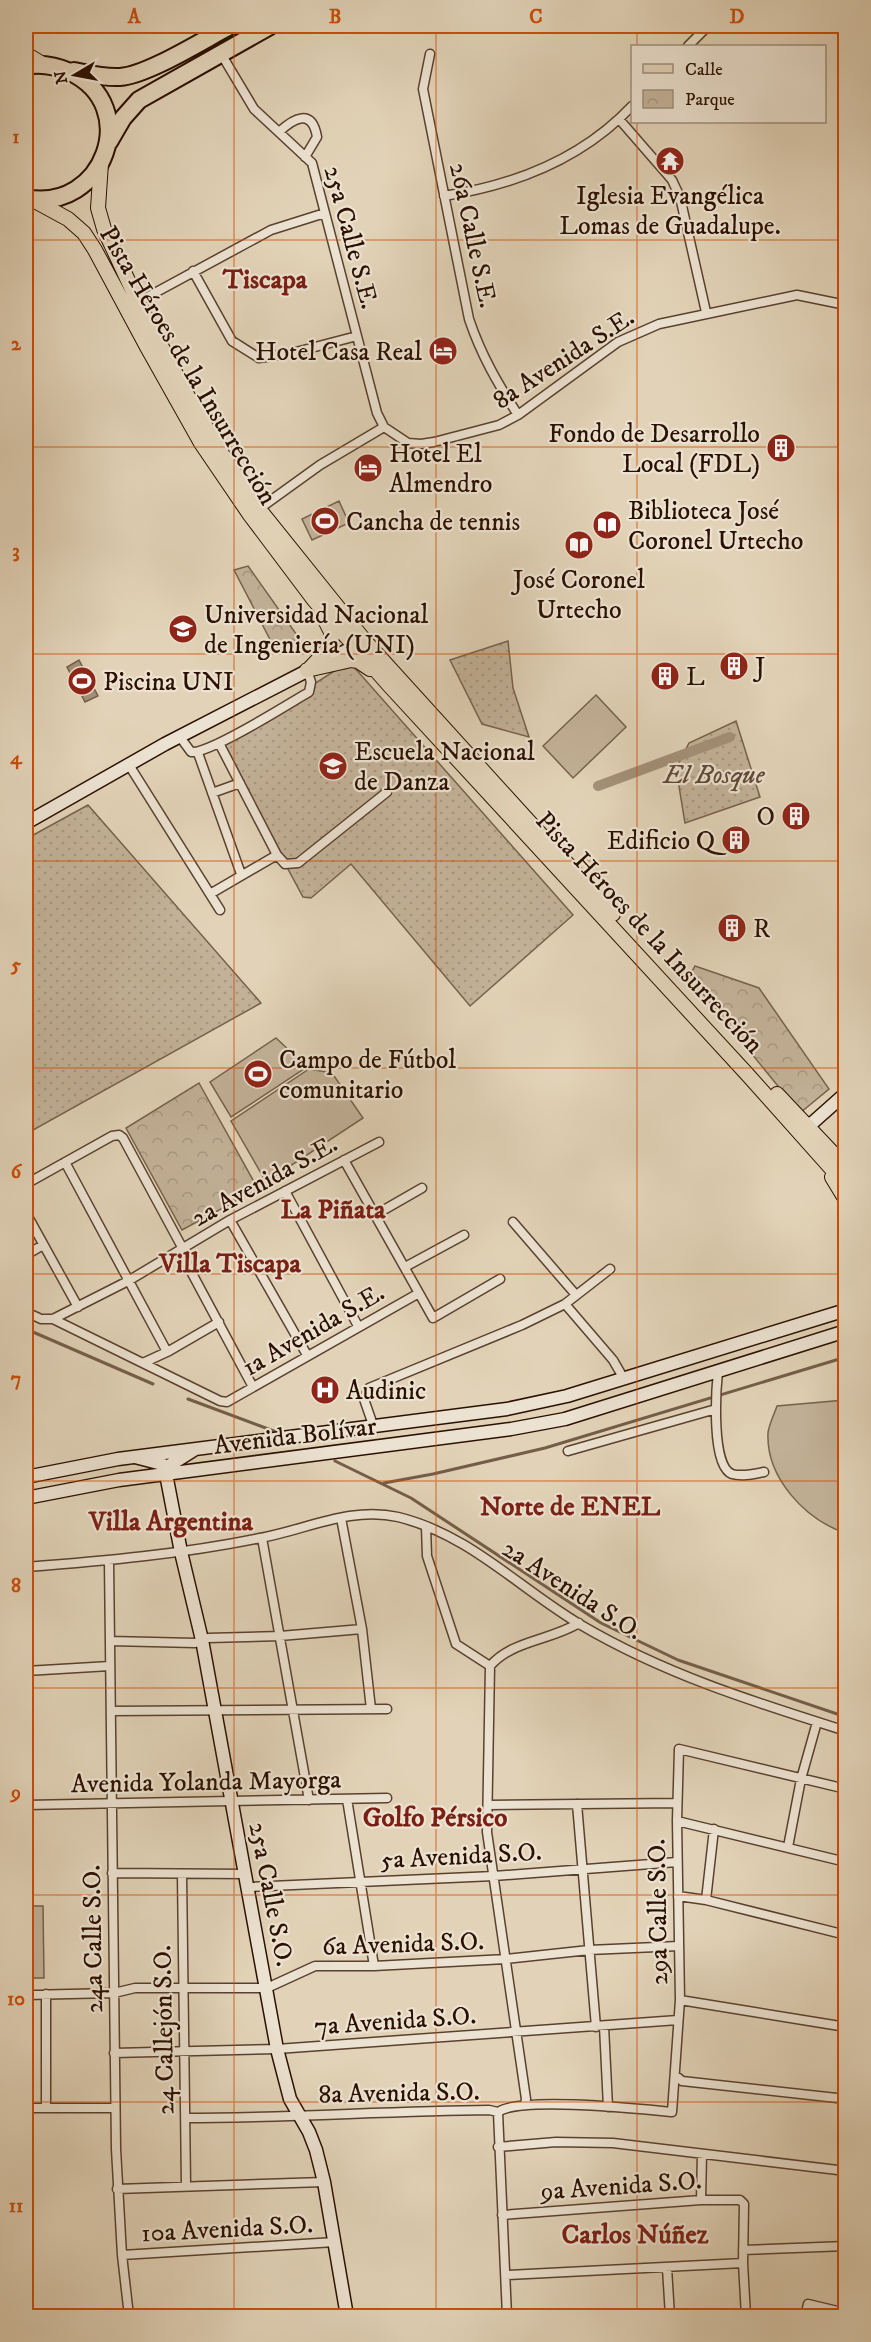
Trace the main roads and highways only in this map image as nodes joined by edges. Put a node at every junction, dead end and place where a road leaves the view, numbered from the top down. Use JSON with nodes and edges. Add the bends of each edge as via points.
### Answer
{"nodes":[{"id":1,"x":230,"y":26,"type":"edge"},
{"id":2,"x":270,"y":26,"type":"edge"},
{"id":3,"x":26,"y":54,"type":"edge"},
{"id":4,"x":26,"y":66,"type":"edge"},
{"id":5,"x":52,"y":67,"type":"junction"},
{"id":6,"x":104,"y":155,"type":"junction"},
{"id":7,"x":28,"y":199,"type":"edge"},
{"id":8,"x":314,"y":600,"type":"junction"},
{"id":9,"x":360,"y":644,"type":"junction"},
{"id":10,"x":307,"y":670,"type":"junction"},
{"id":11,"x":388,"y":684,"type":"junction"},
{"id":12,"x":26,"y":823,"type":"edge"},
{"id":13,"x":846,"y":1093,"type":"edge"},
{"id":14,"x":804,"y":1130,"type":"junction"},
{"id":15,"x":822,"y":1159,"type":"junction"},
{"id":16,"x":846,"y":1167,"type":"edge"},
{"id":17,"x":846,"y":1185,"type":"edge"},
{"id":18,"x":846,"y":1200,"type":"edge"},
{"id":19,"x":846,"y":1310,"type":"edge"},
{"id":20,"x":846,"y":1331,"type":"edge"},
{"id":21,"x":759,"y":1336,"type":"junction"},
{"id":22,"x":655,"y":1369,"type":"junction"},
{"id":23,"x":717,"y":1371,"type":"junction"},
{"id":24,"x":199,"y":1448,"type":"junction"},
{"id":25,"x":135,"y":1456,"type":"junction"},
{"id":26,"x":166,"y":1474,"type":"junction"},
{"id":27,"x":26,"y":1477,"type":"edge"},
{"id":28,"x":26,"y":1498,"type":"edge"},
{"id":29,"x":347,"y":2316,"type":"edge"}],
"edges":[{"from":1,"to":5,"type":"highway","via":[[129,76],[107,77]]},
{"from":2,"to":6,"type":"highway","via":[[139,100],[123,118]]},
{"from":3,"to":5,"type":"main road"},
{"from":4,"to":5,"type":"highway"},
{"from":5,"to":6,"type":"highway","via":[[84,80],[100,100],[109,128]]},
{"from":6,"to":7,"type":"highway","via":[[89,180],[74,192],[55,199]]},
{"from":6,"to":9,"type":"main road","name":"Pista Héroes de la Insurrección","via":[[100,219],[138,302],[224,457]]},
{"from":7,"to":8,"type":"main road","name":"Pista Héroes de la Insurrección","via":[[68,219],[90,242],[201,443]]},
{"from":8,"to":9,"type":"main road","name":"Pista Héroes de la Insurrección"},
{"from":8,"to":10,"type":"main road","via":[[333,640],[330,649]]},
{"from":9,"to":10,"type":"main road"},
{"from":9,"to":11,"type":"main road","name":"Pista Héroes de la Insurrección"},
{"from":9,"to":14,"type":"main road","name":"Pista Héroes de la Insurrección"},
{"from":10,"to":11,"type":"main road","via":[[358,661]]},
{"from":10,"to":12,"type":"main road"},
{"from":11,"to":14,"type":"main road","name":"Pista Héroes de la Insurrección"},
{"from":13,"to":14,"type":"main road"},
{"from":14,"to":15,"type":"main road","name":"Pista Héroes de la Insurrección"},
{"from":14,"to":16,"type":"main road","name":"Pista Héroes de la Insurrección"},
{"from":15,"to":17,"type":"main road","name":"Pista Héroes de la Insurrección"},
{"from":15,"to":18,"type":"main road"},
{"from":19,"to":21,"type":"main road","name":"Avenida Bolívar"},
{"from":20,"to":23,"type":"main road","name":"Avenida Bolívar"},
{"from":21,"to":22,"type":"main road","name":"Avenida Bolívar"},
{"from":21,"to":23,"type":"main road","via":[[747,1346],[723,1355]]},
{"from":22,"to":23,"type":"main road","via":[[673,1369],[703,1360],[714,1364]]},
{"from":22,"to":24,"type":"main road","name":"Avenida Bolívar","via":[[567,1396],[507,1409]]},
{"from":23,"to":26,"type":"main road","name":"Avenida Bolívar","via":[[565,1419]]},
{"from":24,"to":25,"type":"main road","name":"Avenida Bolívar"},
{"from":24,"to":26,"type":"main road","via":[[170,1465]]},
{"from":25,"to":26,"type":"main road","via":[[162,1464]]},
{"from":25,"to":27,"type":"main road","name":"Avenida Bolívar"},
{"from":26,"to":28,"type":"main road","name":"Avenida Bolívar"},
{"from":26,"to":29,"type":"main road","name":"25a Calle S.O.","via":[[202,1640],[277,2049],[290,2099],[316,2150]]}]}
